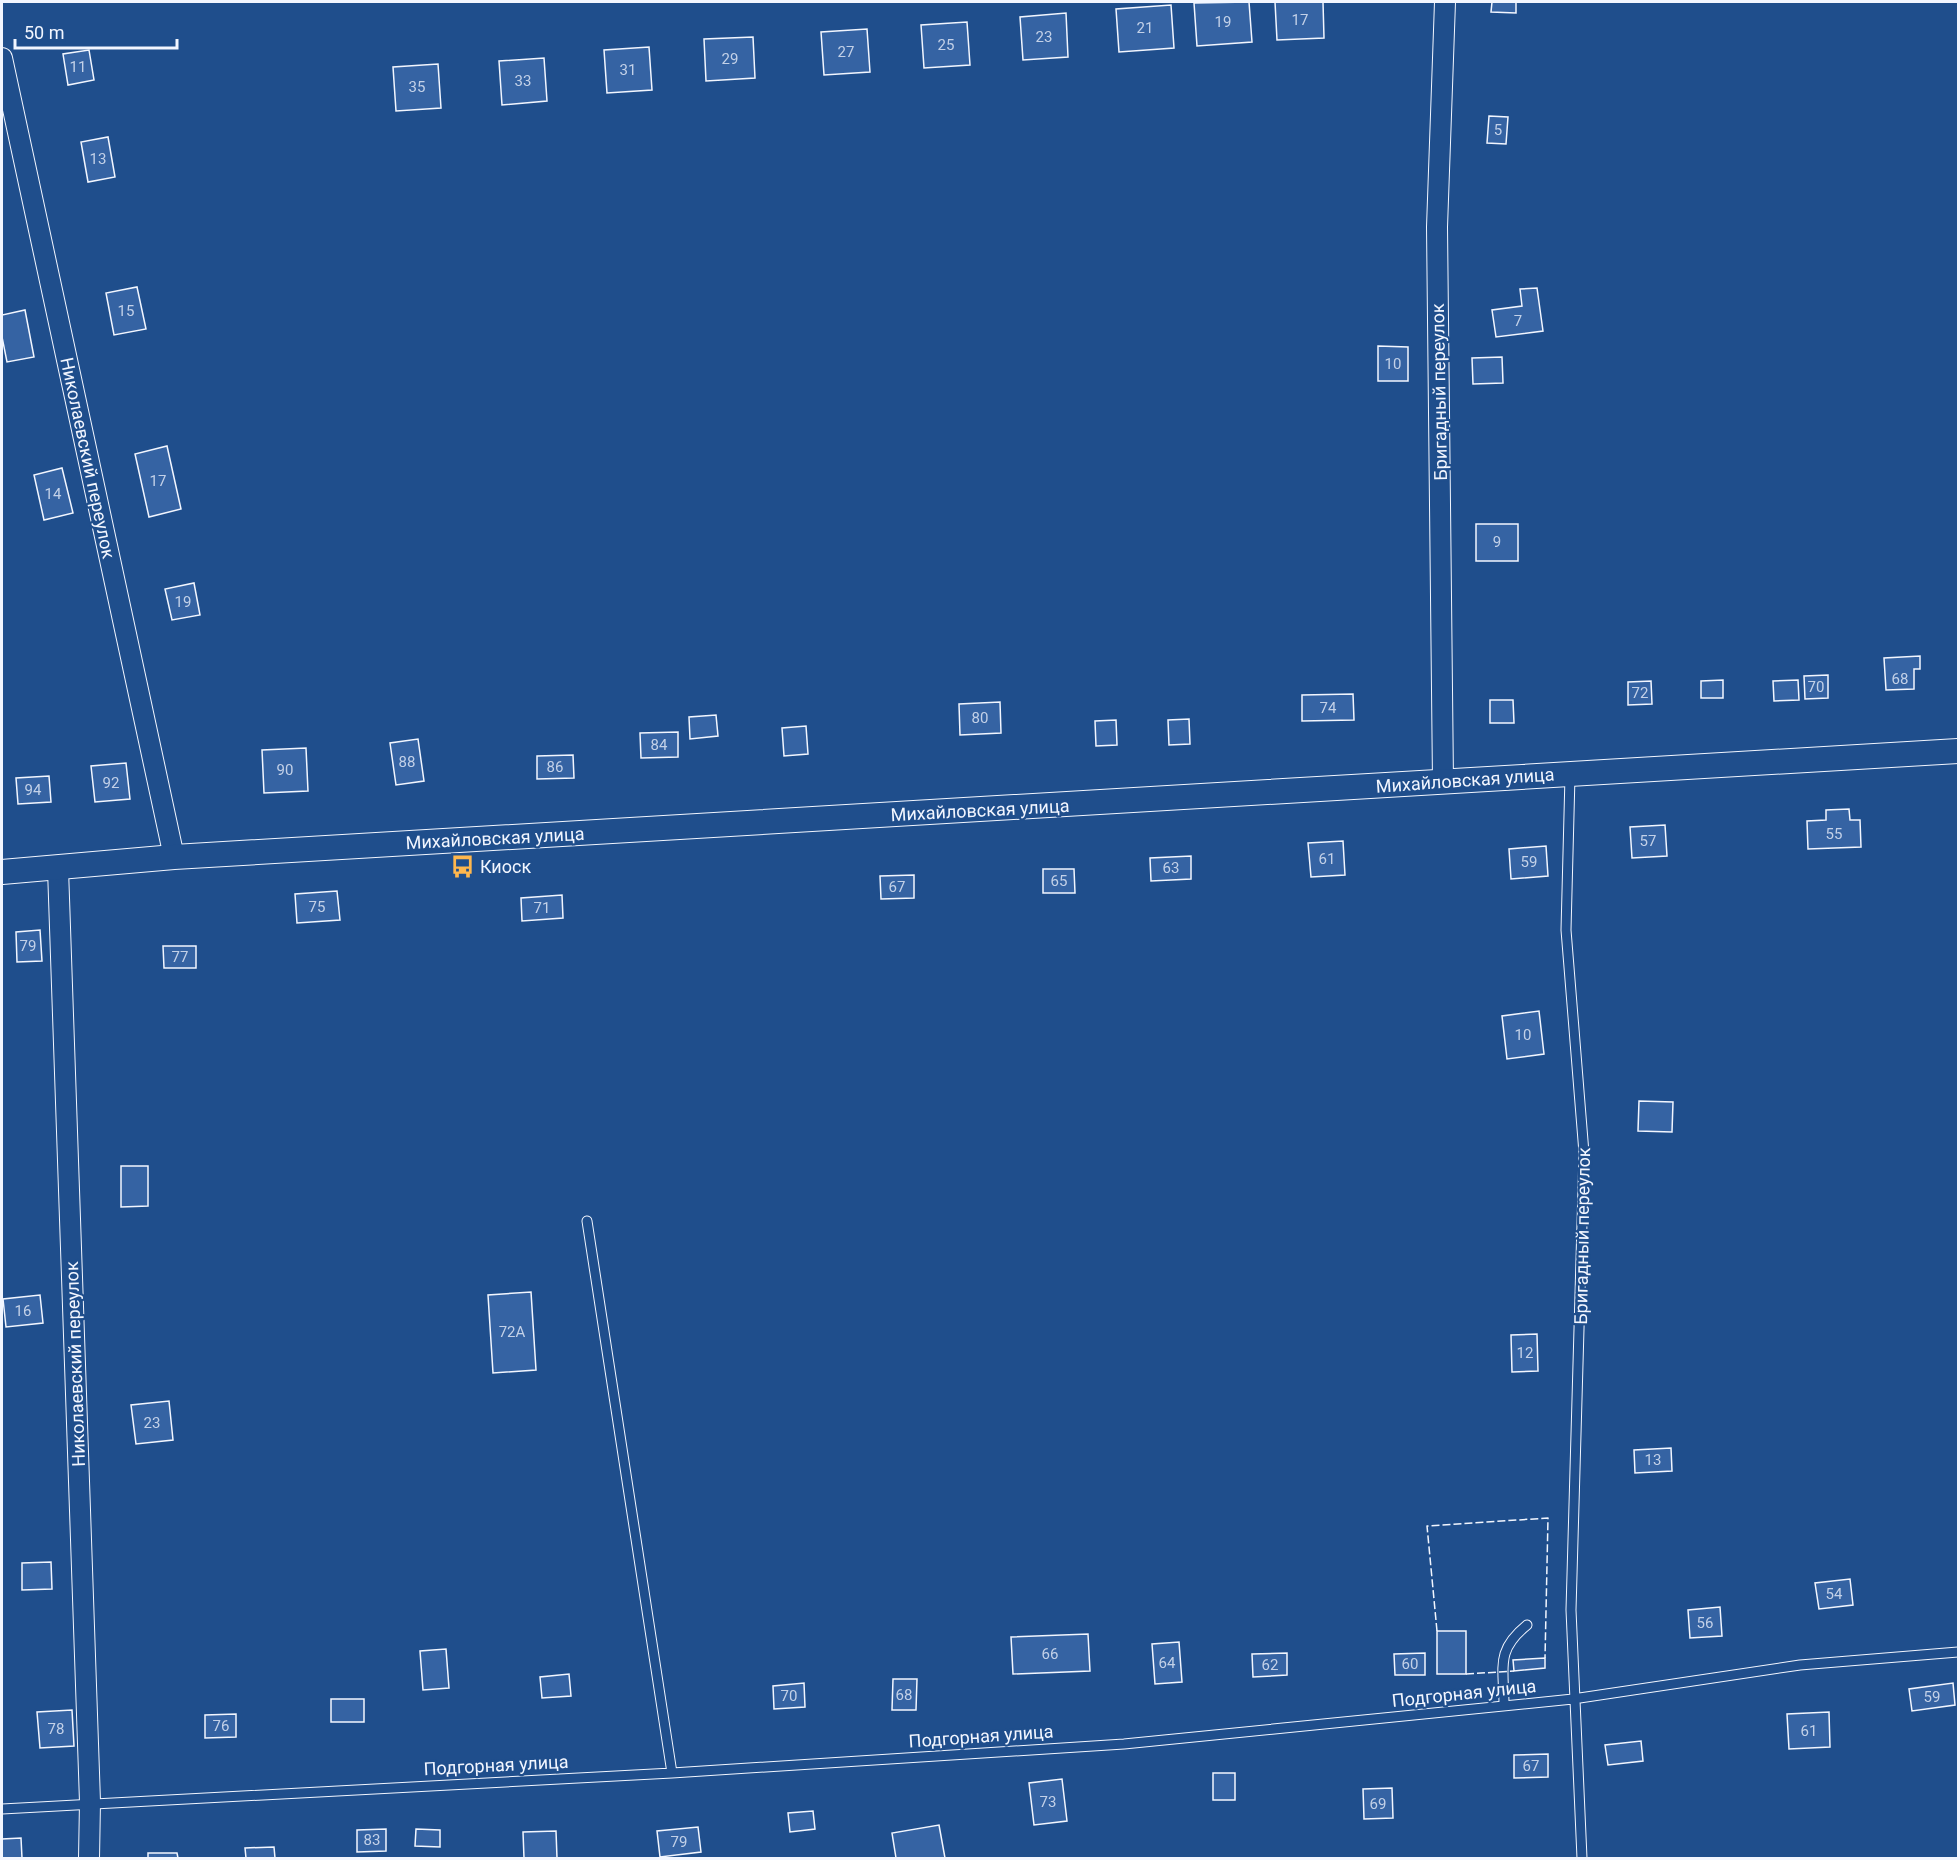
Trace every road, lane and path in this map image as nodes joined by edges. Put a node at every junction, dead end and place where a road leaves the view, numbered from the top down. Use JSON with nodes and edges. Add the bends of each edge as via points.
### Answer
{"nodes":[{"id":1,"x":1445,"y":2,"type":"edge"},
{"id":2,"x":2,"y":58,"type":"edge"},
{"id":3,"x":1959,"y":751,"type":"edge"},
{"id":4,"x":1570,"y":773,"type":"junction"},
{"id":5,"x":1443,"y":782,"type":"junction"},
{"id":6,"x":174,"y":857,"type":"junction"},
{"id":7,"x":58,"y":869,"type":"junction"},
{"id":8,"x":2,"y":873,"type":"edge"},
{"id":9,"x":587,"y":1221,"type":"dead end"},
{"id":10,"x":1527,"y":1625,"type":"dead end"},
{"id":11,"x":1959,"y":1652,"type":"edge"},
{"id":12,"x":1573,"y":1699,"type":"junction"},
{"id":13,"x":1504,"y":1705,"type":"junction"},
{"id":14,"x":672,"y":1773,"type":"junction"},
{"id":15,"x":90,"y":1802,"type":"junction"},
{"id":16,"x":2,"y":1809,"type":"edge"},
{"id":17,"x":89,"y":1858,"type":"edge"},
{"id":18,"x":1582,"y":1858,"type":"edge"}],
"edges":[{"from":1,"to":5,"type":"street","name":"Бригадный переулок","via":[[1437,227]]},
{"from":2,"to":6,"type":"street","name":"Николаевский переулок"},
{"from":3,"to":4,"type":"street","name":"Михайловская улица"},
{"from":4,"to":5,"type":"street","name":"Михайловская улица"},
{"from":4,"to":12,"type":"lane","name":"Бригадный переулок","via":[[1566,930],[1584,1153],[1571,1610]]},
{"from":5,"to":6,"type":"street","name":"Михайловская улица"},
{"from":6,"to":7,"type":"street","name":"Михайловская улица"},
{"from":7,"to":8,"type":"street","name":"Михайловская улица"},
{"from":7,"to":15,"type":"street","name":"Николаевский переулок"},
{"from":9,"to":14,"type":"lane"},
{"from":10,"to":13,"type":"lane","via":[[1511,1638],[1504,1651]]},
{"from":11,"to":12,"type":"lane","name":"Подгорная улица","via":[[1800,1665]]},
{"from":12,"to":13,"type":"lane","name":"Подгорная улица"},
{"from":12,"to":18,"type":"lane","name":"Бригадный переулок"},
{"from":13,"to":14,"type":"lane","name":"Подгорная улица","via":[[1124,1744]]},
{"from":14,"to":15,"type":"lane","name":"Подгорная улица"},
{"from":15,"to":16,"type":"lane","name":"Подгорная улица"},
{"from":15,"to":17,"type":"street","name":"Николаевский переулок"}]}
